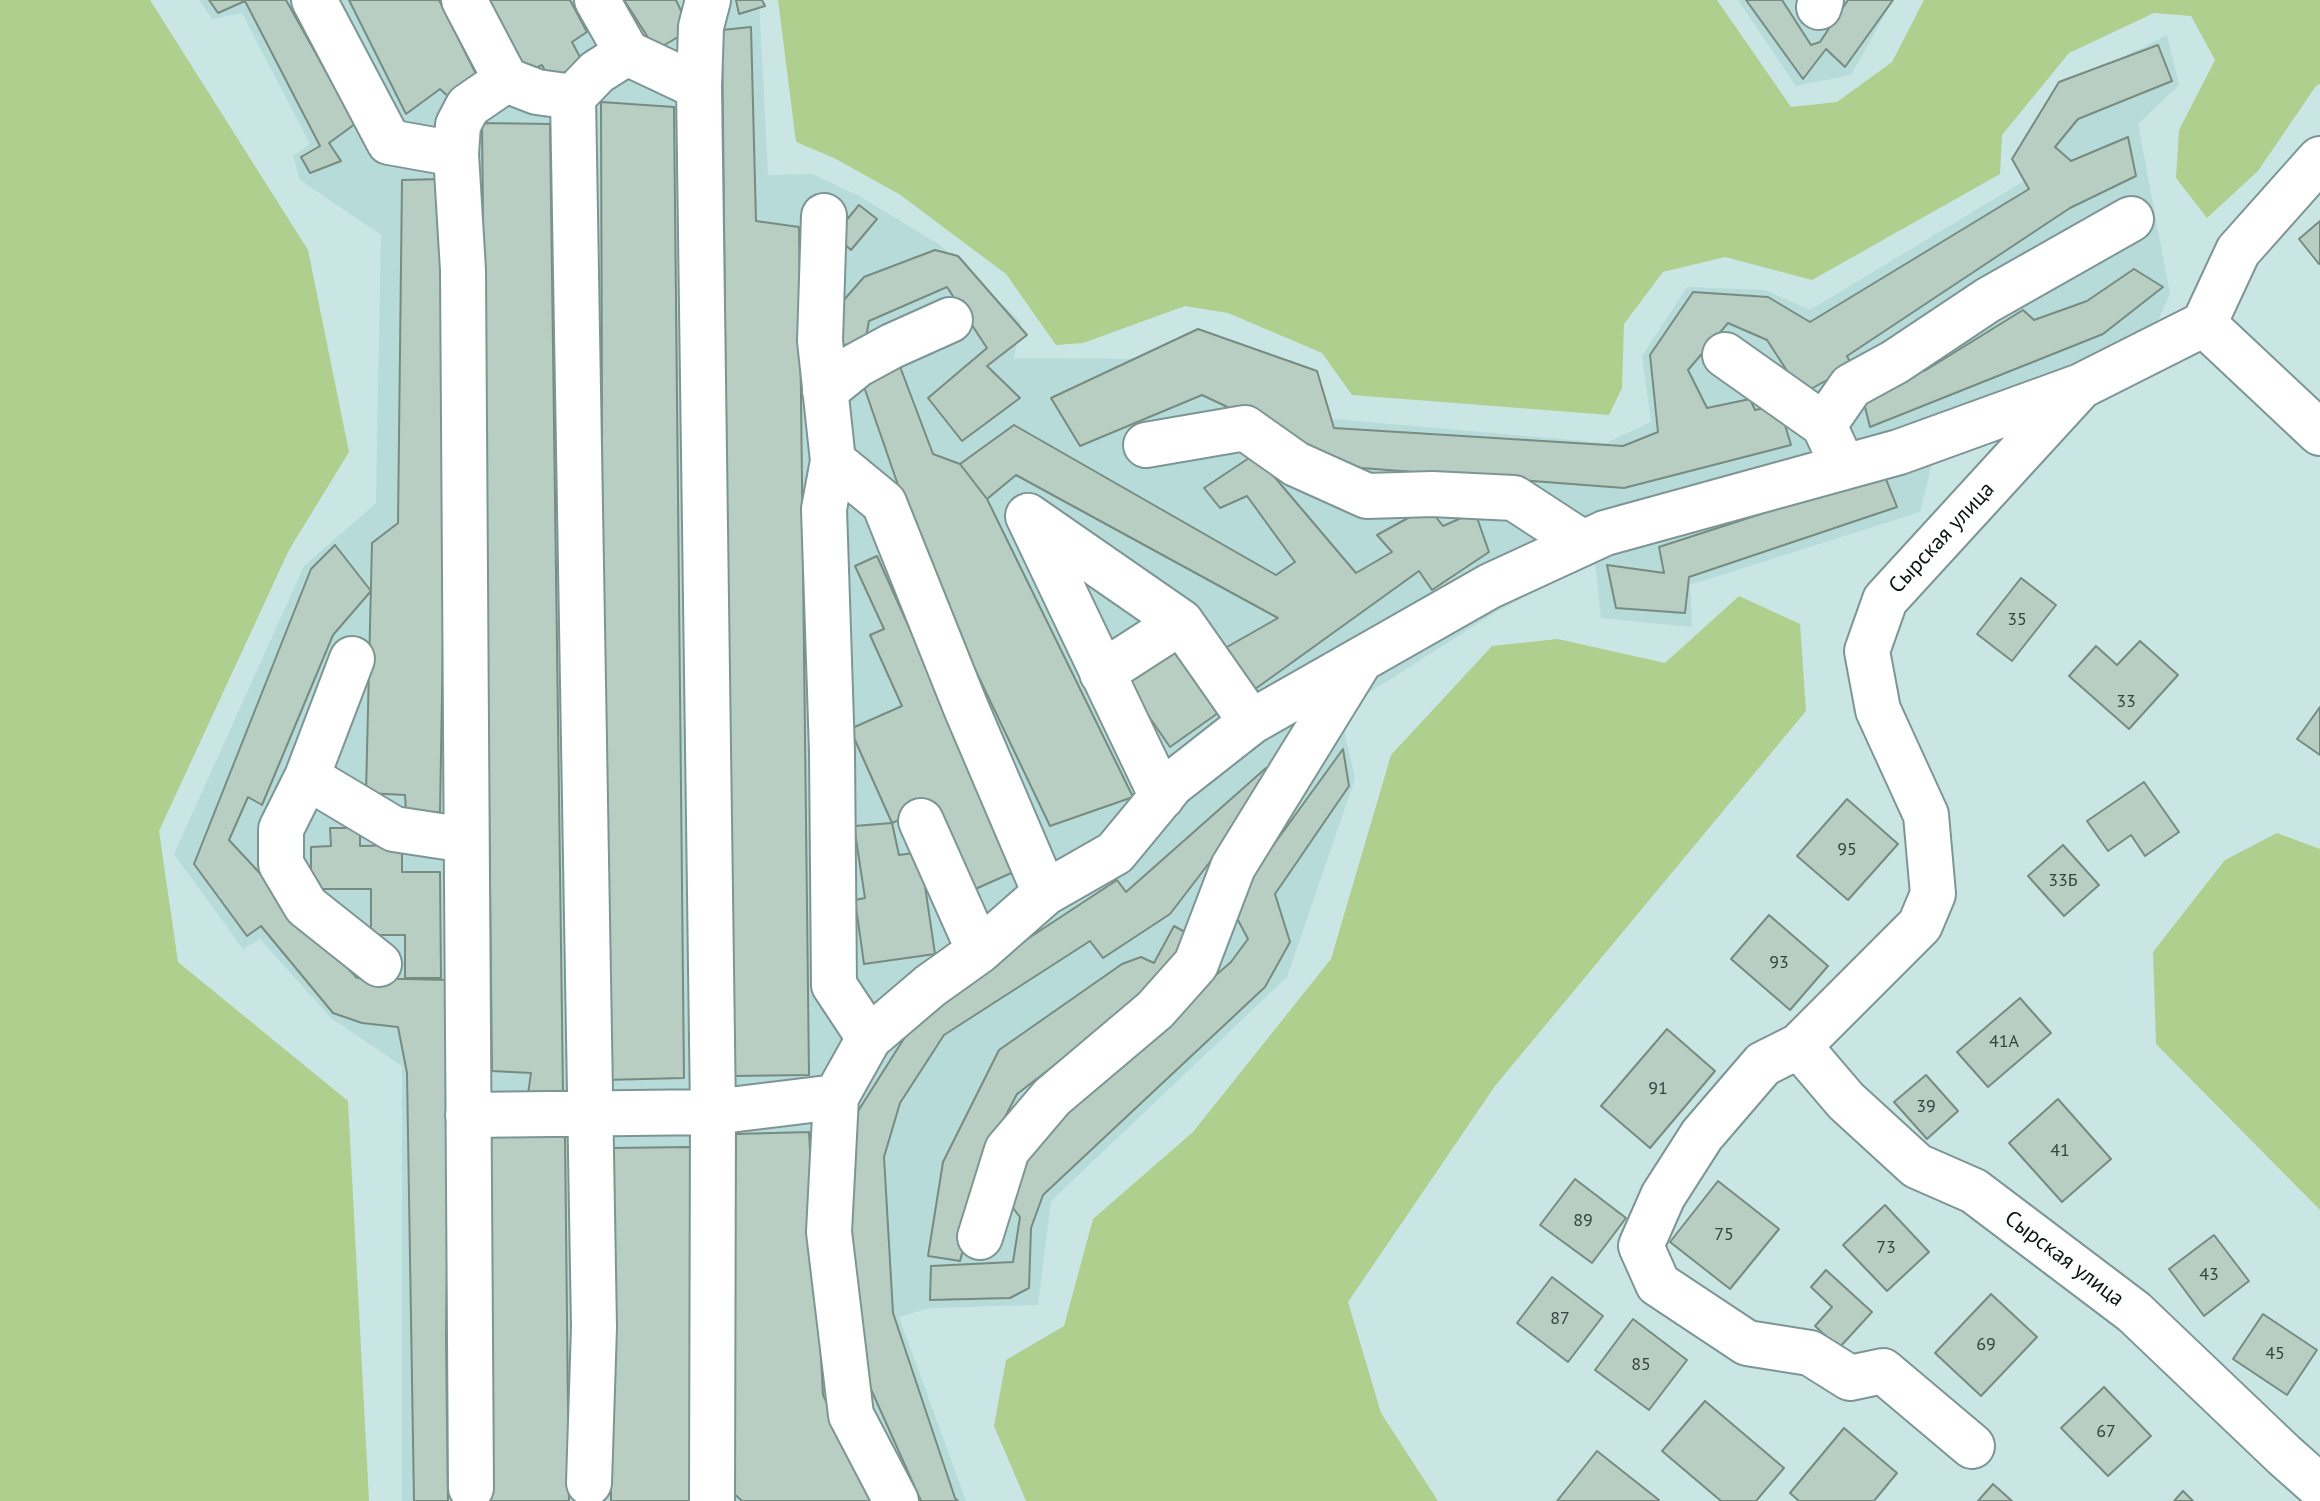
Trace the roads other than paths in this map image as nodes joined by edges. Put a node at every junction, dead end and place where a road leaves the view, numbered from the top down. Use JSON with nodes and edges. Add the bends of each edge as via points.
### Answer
{"nodes":[{"id":1,"x":314,"y":0,"type":"edge"},
{"id":2,"x":464,"y":0,"type":"edge"},
{"id":3,"x":597,"y":0,"type":"edge"},
{"id":4,"x":708,"y":0,"type":"edge"},
{"id":5,"x":627,"y":53,"type":"junction"},
{"id":6,"x":506,"y":80,"type":"junction"},
{"id":7,"x":699,"y":87,"type":"junction"},
{"id":8,"x":573,"y":97,"type":"junction"},
{"id":9,"x":456,"y":154,"type":"junction"},
{"id":10,"x":2320,"y":159,"type":"edge"},
{"id":11,"x":824,"y":216,"type":"dead end"},
{"id":12,"x":2131,"y":219,"type":"dead end"},
{"id":13,"x":950,"y":320,"type":"dead end"},
{"id":14,"x":2204,"y":324,"type":"junction"},
{"id":15,"x":1725,"y":355,"type":"dead end"},
{"id":16,"x":2081,"y":386,"type":"junction"},
{"id":17,"x":825,"y":391,"type":"junction"},
{"id":18,"x":1824,"y":425,"type":"junction"},
{"id":19,"x":2320,"y":433,"type":"edge"},
{"id":20,"x":1146,"y":445,"type":"dead end"},
{"id":21,"x":833,"y":461,"type":"junction"},
{"id":22,"x":1843,"y":466,"type":"junction"},
{"id":23,"x":1583,"y":543,"type":"junction"},
{"id":24,"x":1181,"y":622,"type":"junction"},
{"id":25,"x":352,"y":659,"type":"dead end"},
{"id":26,"x":1362,"y":659,"type":"junction"},
{"id":27,"x":1102,"y":673,"type":"junction"},
{"id":28,"x":1251,"y":722,"type":"junction"},
{"id":29,"x":307,"y":777,"type":"junction"},
{"id":30,"x":1162,"y":797,"type":"junction"},
{"id":31,"x":921,"y":821,"type":"dead end"},
{"id":32,"x":466,"y":840,"type":"junction"},
{"id":33,"x":1045,"y":893,"type":"junction"},
{"id":34,"x":979,"y":951,"type":"junction"},
{"id":35,"x":379,"y":964,"type":"dead end"},
{"id":36,"x":869,"y":1038,"type":"junction"},
{"id":37,"x":1799,"y":1046,"type":"junction"},
{"id":38,"x":836,"y":1097,"type":"junction"},
{"id":39,"x":713,"y":1112,"type":"junction"},
{"id":40,"x":591,"y":1114,"type":"junction"},
{"id":41,"x":468,"y":1115,"type":"junction"},
{"id":42,"x":980,"y":1237,"type":"dead end"},
{"id":43,"x":1972,"y":1446,"type":"dead end"},
{"id":44,"x":589,"y":1483,"type":"dead end"},
{"id":45,"x":2320,"y":1487,"type":"edge"},
{"id":46,"x":471,"y":1488,"type":"dead end"},
{"id":47,"x":712,"y":1501,"type":"edge"},
{"id":48,"x":896,"y":1501,"type":"edge"}],
"edges":[{"from":1,"to":9,"type":"street","via":[[389,142]]},
{"from":2,"to":6,"type":"street"},
{"from":3,"to":5,"type":"street"},
{"from":4,"to":7,"type":"street","via":[[701,27]]},
{"from":5,"to":7,"type":"street"},
{"from":5,"to":8,"type":"street","via":[[597,72]]},
{"from":6,"to":8,"type":"street","via":[[537,92]]},
{"from":6,"to":9,"type":"street","via":[[468,106],[458,125]]},
{"from":7,"to":39,"type":"street"},
{"from":8,"to":40,"type":"street"},
{"from":9,"to":32,"type":"street","via":[[463,270]]},
{"from":10,"to":14,"type":"street","via":[[2238,251]]},
{"from":11,"to":17,"type":"street","via":[[820,341]]},
{"from":12,"to":18,"type":"street","via":[[1851,386]]},
{"from":13,"to":17,"type":"street","via":[[857,365]]},
{"from":14,"to":16,"type":"street","name":"Сырская улица"},
{"from":14,"to":19,"type":"street"},
{"from":15,"to":18,"type":"street"},
{"from":16,"to":22,"type":"street","via":[[1899,452]]},
{"from":16,"to":37,"type":"street","name":"Сырская улица","via":[[1885,600],[1867,651],[1878,710],[1926,815],[1933,894],[1920,925]]},
{"from":17,"to":21,"type":"street"},
{"from":18,"to":22,"type":"street"},
{"from":20,"to":23,"type":"street","via":[[1245,428],[1296,464],[1367,496],[1514,498]]},
{"from":21,"to":33,"type":"street","via":[[884,503]]},
{"from":21,"to":36,"type":"street","via":[[824,509],[834,985]]},
{"from":22,"to":23,"type":"street"},
{"from":23,"to":26,"type":"street","via":[[1490,586]]},
{"from":24,"to":27,"type":"street"},
{"from":24,"to":27,"type":"street","via":[[1028,516]]},
{"from":24,"to":28,"type":"street"},
{"from":25,"to":29,"type":"street"},
{"from":26,"to":28,"type":"street"},
{"from":26,"to":42,"type":"street","via":[[1233,867],[1196,964],[1155,1010],[1052,1097],[1007,1150]]},
{"from":27,"to":30,"type":"street"},
{"from":28,"to":30,"type":"street"},
{"from":29,"to":32,"type":"street","via":[[394,829]]},
{"from":29,"to":35,"type":"street","via":[[281,829],[281,864],[306,906]]},
{"from":30,"to":33,"type":"street","via":[[1115,853]]},
{"from":31,"to":34,"type":"street"},
{"from":32,"to":41,"type":"street"},
{"from":33,"to":34,"type":"street"},
{"from":34,"to":36,"type":"street"},
{"from":36,"to":38,"type":"street"},
{"from":37,"to":43,"type":"street","name":"Сырская улица","via":[[1763,1064],[1702,1135],[1663,1196],[1641,1246],[1658,1284],[1747,1343],[1810,1353],[1850,1378],[1883,1371]]},
{"from":37,"to":45,"type":"street","name":"Сырская улица","via":[[1846,1101],[1917,1166],[1974,1191],[2134,1312]]},
{"from":38,"to":39,"type":"street"},
{"from":38,"to":48,"type":"street","via":[[829,1232],[851,1415]]},
{"from":39,"to":40,"type":"street"},
{"from":39,"to":47,"type":"street"},
{"from":40,"to":41,"type":"street"},
{"from":40,"to":44,"type":"street","via":[[594,1327]]},
{"from":41,"to":46,"type":"street"}]}
